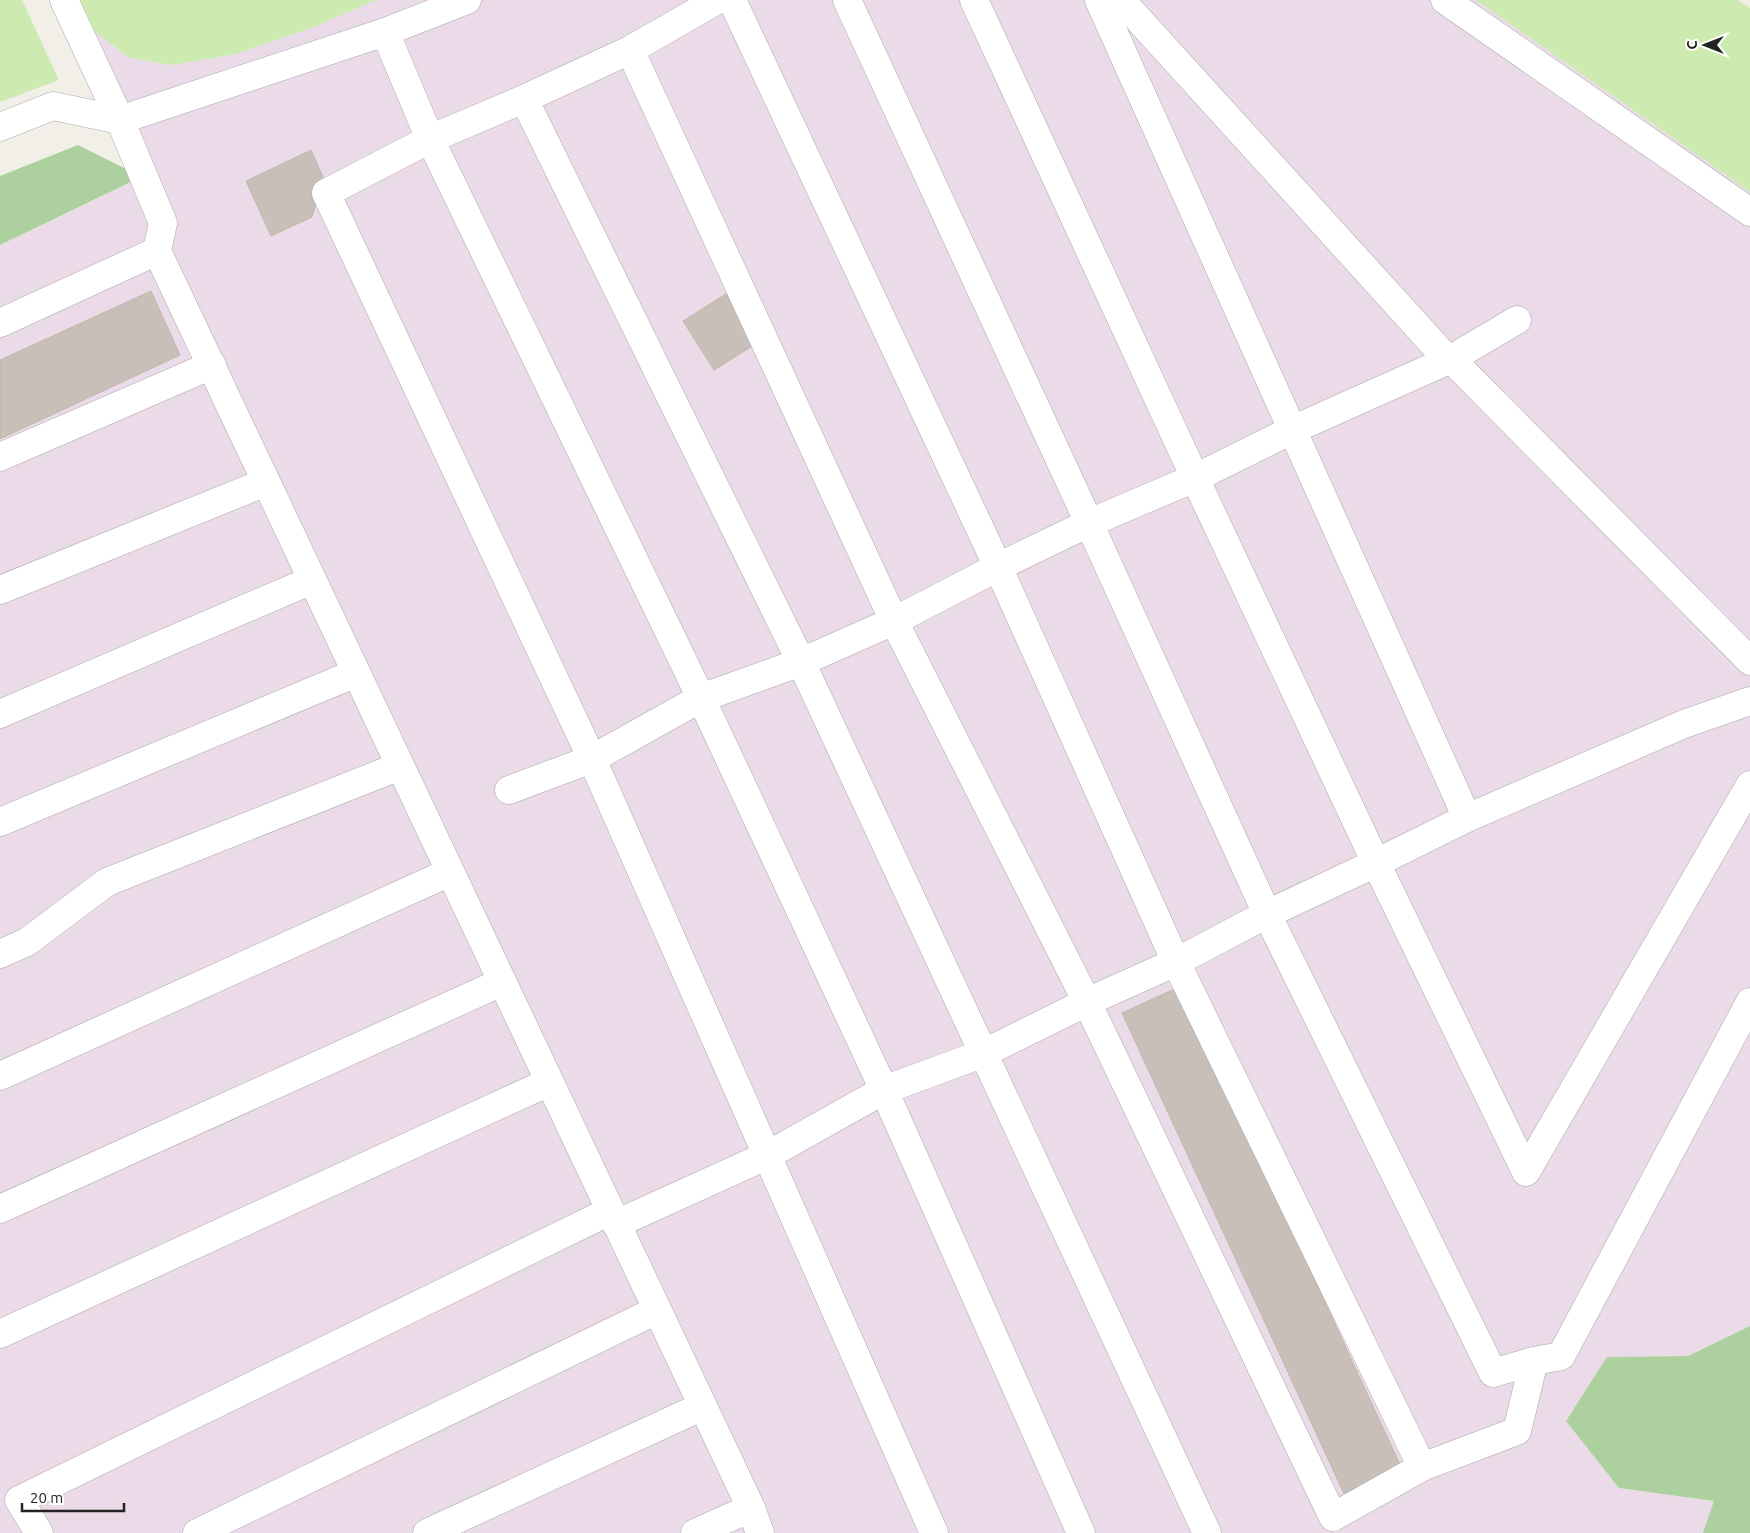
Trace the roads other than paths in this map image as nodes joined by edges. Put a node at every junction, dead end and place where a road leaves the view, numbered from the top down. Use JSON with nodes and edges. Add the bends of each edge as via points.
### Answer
{"nodes":[{"id":1,"x":64,"y":0,"type":"edge"},
{"id":2,"x":467,"y":0,"type":"edge"},
{"id":3,"x":717,"y":0,"type":"edge"},
{"id":4,"x":732,"y":0,"type":"edge"},
{"id":5,"x":847,"y":0,"type":"edge"},
{"id":6,"x":974,"y":0,"type":"edge"},
{"id":7,"x":1099,"y":0,"type":"edge"},
{"id":8,"x":1121,"y":0,"type":"edge"},
{"id":9,"x":1445,"y":0,"type":"edge"},
{"id":10,"x":385,"y":32,"type":"junction"},
{"id":11,"x":630,"y":50,"type":"junction"},
{"id":12,"x":524,"y":99,"type":"junction"},
{"id":13,"x":120,"y":120,"type":"junction"},
{"id":14,"x":0,"y":127,"type":"edge"},
{"id":15,"x":430,"y":139,"type":"junction"},
{"id":16,"x":1750,"y":212,"type":"edge"},
{"id":17,"x":157,"y":251,"type":"junction"},
{"id":18,"x":1517,"y":320,"type":"dead end"},
{"id":19,"x":0,"y":323,"type":"edge"},
{"id":20,"x":1450,"y":359,"type":"junction"},
{"id":21,"x":212,"y":365,"type":"junction"},
{"id":22,"x":1292,"y":430,"type":"junction"},
{"id":23,"x":0,"y":458,"type":"edge"},
{"id":24,"x":1195,"y":478,"type":"junction"},
{"id":25,"x":266,"y":482,"type":"junction"},
{"id":26,"x":1089,"y":523,"type":"junction"},
{"id":27,"x":998,"y":566,"type":"junction"},
{"id":28,"x":312,"y":580,"type":"junction"},
{"id":29,"x":0,"y":590,"type":"edge"},
{"id":30,"x":894,"y":621,"type":"junction"},
{"id":31,"x":1750,"y":660,"type":"edge"},
{"id":32,"x":801,"y":662,"type":"junction"},
{"id":33,"x":356,"y":673,"type":"junction"},
{"id":34,"x":701,"y":698,"type":"junction"},
{"id":35,"x":1750,"y":701,"type":"edge"},
{"id":36,"x":0,"y":714,"type":"edge"},
{"id":37,"x":592,"y":759,"type":"junction"},
{"id":38,"x":400,"y":766,"type":"junction"},
{"id":39,"x":1750,"y":785,"type":"edge"},
{"id":40,"x":508,"y":790,"type":"dead end"},
{"id":41,"x":1467,"y":818,"type":"junction"},
{"id":42,"x":0,"y":822,"type":"edge"},
{"id":43,"x":1376,"y":863,"type":"junction"},
{"id":44,"x":450,"y":872,"type":"junction"},
{"id":45,"x":1266,"y":914,"type":"junction"},
{"id":46,"x":0,"y":954,"type":"edge"},
{"id":47,"x":1176,"y":962,"type":"junction"},
{"id":48,"x":502,"y":982,"type":"junction"},
{"id":49,"x":1087,"y":1002,"type":"junction"},
{"id":50,"x":1750,"y":1002,"type":"edge"},
{"id":51,"x":984,"y":1053,"type":"junction"},
{"id":52,"x":0,"y":1076,"type":"edge"},
{"id":53,"x":549,"y":1082,"type":"junction"},
{"id":54,"x":884,"y":1090,"type":"junction"},
{"id":55,"x":768,"y":1155,"type":"junction"},
{"id":56,"x":0,"y":1209,"type":"edge"},
{"id":57,"x":613,"y":1218,"type":"junction"},
{"id":58,"x":657,"y":1310,"type":"junction"},
{"id":59,"x":0,"y":1334,"type":"edge"},
{"id":60,"x":1534,"y":1361,"type":"junction"},
{"id":61,"x":703,"y":1406,"type":"junction"},
{"id":62,"x":1422,"y":1467,"type":"junction"},
{"id":63,"x":755,"y":1520,"type":"edge"},
{"id":64,"x":40,"y":1533,"type":"edge"},
{"id":65,"x":197,"y":1533,"type":"edge"},
{"id":66,"x":427,"y":1533,"type":"edge"},
{"id":67,"x":695,"y":1533,"type":"edge"},
{"id":68,"x":934,"y":1533,"type":"edge"},
{"id":69,"x":1081,"y":1533,"type":"edge"},
{"id":70,"x":1208,"y":1533,"type":"edge"}],
"edges":[{"from":1,"to":13,"type":"lane"},
{"from":2,"to":10,"type":"lane"},
{"from":3,"to":11,"type":"lane"},
{"from":4,"to":27,"type":"lane"},
{"from":5,"to":26,"type":"lane"},
{"from":6,"to":24,"type":"lane"},
{"from":7,"to":22,"type":"lane"},
{"from":8,"to":20,"type":"lane"},
{"from":9,"to":16,"type":"lane"},
{"from":10,"to":13,"type":"lane"},
{"from":10,"to":15,"type":"lane"},
{"from":11,"to":12,"type":"lane"},
{"from":11,"to":30,"type":"lane"},
{"from":12,"to":15,"type":"lane"},
{"from":12,"to":32,"type":"lane"},
{"from":13,"to":14,"type":"lane","via":[[52,106]]},
{"from":13,"to":17,"type":"lane","via":[[162,223]]},
{"from":15,"to":34,"type":"lane"},
{"from":15,"to":37,"type":"lane","via":[[326,193]]},
{"from":17,"to":19,"type":"lane"},
{"from":17,"to":21,"type":"lane"},
{"from":18,"to":20,"type":"lane"},
{"from":20,"to":22,"type":"lane"},
{"from":20,"to":31,"type":"lane"},
{"from":21,"to":23,"type":"lane"},
{"from":21,"to":25,"type":"lane"},
{"from":22,"to":24,"type":"lane"},
{"from":22,"to":41,"type":"lane"},
{"from":24,"to":26,"type":"lane"},
{"from":24,"to":43,"type":"lane"},
{"from":25,"to":28,"type":"lane"},
{"from":25,"to":29,"type":"lane"},
{"from":26,"to":27,"type":"lane"},
{"from":26,"to":45,"type":"lane"},
{"from":27,"to":30,"type":"lane"},
{"from":27,"to":47,"type":"lane"},
{"from":28,"to":33,"type":"lane"},
{"from":28,"to":36,"type":"lane"},
{"from":30,"to":32,"type":"lane"},
{"from":30,"to":49,"type":"lane"},
{"from":32,"to":34,"type":"lane"},
{"from":32,"to":51,"type":"lane"},
{"from":33,"to":38,"type":"lane"},
{"from":33,"to":42,"type":"lane"},
{"from":34,"to":37,"type":"lane"},
{"from":34,"to":54,"type":"lane"},
{"from":35,"to":41,"type":"lane","via":[[1684,724]]},
{"from":37,"to":40,"type":"lane"},
{"from":37,"to":55,"type":"lane"},
{"from":38,"to":44,"type":"lane"},
{"from":38,"to":46,"type":"lane","via":[[107,882],[28,942]]},
{"from":39,"to":43,"type":"lane","via":[[1526,1172]]},
{"from":41,"to":43,"type":"lane"},
{"from":43,"to":45,"type":"lane"},
{"from":44,"to":48,"type":"lane"},
{"from":44,"to":52,"type":"lane"},
{"from":45,"to":47,"type":"lane"},
{"from":45,"to":60,"type":"lane","via":[[1493,1373]]},
{"from":47,"to":49,"type":"lane"},
{"from":47,"to":62,"type":"lane"},
{"from":48,"to":53,"type":"lane"},
{"from":48,"to":56,"type":"lane"},
{"from":49,"to":51,"type":"lane"},
{"from":49,"to":62,"type":"lane","via":[[1333,1517]]},
{"from":50,"to":60,"type":"lane","via":[[1561,1356]]},
{"from":51,"to":54,"type":"lane"},
{"from":51,"to":70,"type":"lane"},
{"from":53,"to":57,"type":"lane"},
{"from":53,"to":59,"type":"lane"},
{"from":54,"to":55,"type":"lane"},
{"from":54,"to":69,"type":"lane"},
{"from":55,"to":57,"type":"lane"},
{"from":55,"to":68,"type":"lane"},
{"from":57,"to":58,"type":"lane"},
{"from":57,"to":64,"type":"lane","via":[[19,1500]]},
{"from":58,"to":61,"type":"lane"},
{"from":58,"to":65,"type":"lane"},
{"from":60,"to":62,"type":"lane","via":[[1517,1431]]},
{"from":61,"to":63,"type":"lane"},
{"from":61,"to":66,"type":"lane"},
{"from":63,"to":67,"type":"lane"}]}
